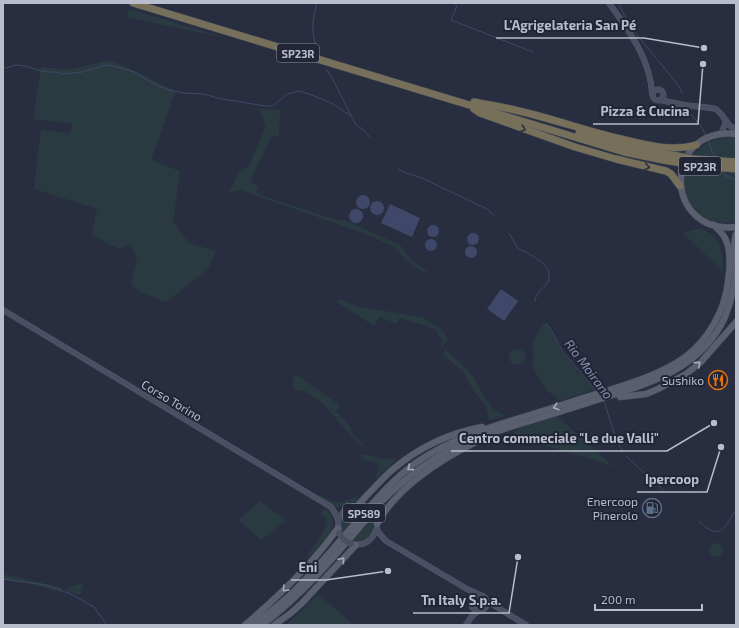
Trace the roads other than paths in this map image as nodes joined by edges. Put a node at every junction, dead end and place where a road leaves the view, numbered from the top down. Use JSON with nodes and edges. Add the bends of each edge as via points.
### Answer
{"nodes":[{"id":1,"x":133,"y":3,"type":"edge"},
{"id":2,"x":148,"y":3,"type":"edge"},
{"id":3,"x":609,"y":3,"type":"edge"},
{"id":4,"x":648,"y":71,"type":"junction"},
{"id":5,"x":658,"y":89,"type":"junction"},
{"id":6,"x":652,"y":93,"type":"junction"},
{"id":7,"x":664,"y":94,"type":"junction"},
{"id":8,"x":660,"y":100,"type":"junction"},
{"id":9,"x":465,"y":102,"type":"junction"},
{"id":10,"x":684,"y":105,"type":"junction"},
{"id":11,"x":725,"y":119,"type":"junction"},
{"id":12,"x":736,"y":130,"type":"edge"},
{"id":13,"x":721,"y":134,"type":"junction"},
{"id":14,"x":736,"y":134,"type":"edge"},
{"id":15,"x":696,"y":145,"type":"junction"},
{"id":16,"x":665,"y":157,"type":"junction"},
{"id":17,"x":736,"y":162,"type":"edge"},
{"id":18,"x":736,"y":169,"type":"edge"},
{"id":19,"x":680,"y":186,"type":"junction"},
{"id":20,"x":714,"y":225,"type":"junction"},
{"id":21,"x":736,"y":226,"type":"edge"},
{"id":22,"x":736,"y":234,"type":"edge"},
{"id":23,"x":3,"y":310,"type":"edge"},
{"id":24,"x":736,"y":322,"type":"edge"},
{"id":25,"x":601,"y":397,"type":"junction"},
{"id":26,"x":494,"y":426,"type":"junction"},
{"id":27,"x":493,"y":433,"type":"junction"},
{"id":28,"x":360,"y":506,"type":"junction"},
{"id":29,"x":331,"y":507,"type":"junction"},
{"id":30,"x":346,"y":509,"type":"junction"},
{"id":31,"x":338,"y":520,"type":"junction"},
{"id":32,"x":377,"y":526,"type":"junction"},
{"id":33,"x":338,"y":531,"type":"junction"},
{"id":34,"x":368,"y":541,"type":"junction"},
{"id":35,"x":386,"y":541,"type":"junction"},
{"id":36,"x":354,"y":544,"type":"junction"},
{"id":37,"x":467,"y":589,"type":"junction"},
{"id":38,"x":480,"y":595,"type":"junction"},
{"id":39,"x":487,"y":600,"type":"junction"},
{"id":40,"x":472,"y":603,"type":"junction"},
{"id":41,"x":486,"y":608,"type":"junction"},
{"id":42,"x":480,"y":611,"type":"junction"},
{"id":43,"x":503,"y":611,"type":"junction"},
{"id":44,"x":471,"y":617,"type":"junction"},
{"id":45,"x":245,"y":625,"type":"edge"},
{"id":46,"x":252,"y":625,"type":"edge"},
{"id":47,"x":262,"y":625,"type":"edge"},
{"id":48,"x":274,"y":625,"type":"edge"},
{"id":49,"x":466,"y":625,"type":"edge"},
{"id":50,"x":526,"y":625,"type":"edge"}],
"edges":[{"from":1,"to":9,"type":"highway","number":"SP23R"},
{"from":2,"to":9,"type":"highway","number":"SP23R"},
{"from":3,"to":4,"type":"main road","via":[[638,45]]},
{"from":4,"to":5,"type":"main road"},
{"from":4,"to":6,"type":"main road"},
{"from":5,"to":6,"type":"main road"},
{"from":5,"to":7,"type":"main road"},
{"from":6,"to":8,"type":"main road","via":[[654,99]]},
{"from":7,"to":8,"type":"main road"},
{"from":7,"to":10,"type":"main road"},
{"from":8,"to":10,"type":"main road"},
{"from":9,"to":15,"type":"highway","via":[[518,110],[650,146],[674,148]]},
{"from":9,"to":16,"type":"highway","number":"SP23R","via":[[624,152]]},
{"from":9,"to":19,"type":"highway","one_way":true,"via":[[480,113],[575,147],[666,171]]},
{"from":10,"to":11,"type":"main road","via":[[716,109]]},
{"from":11,"to":12,"type":"main road"},
{"from":11,"to":13,"type":"main road"},
{"from":13,"to":14,"type":"main road"},
{"from":13,"to":15,"type":"main road"},
{"from":15,"to":19,"type":"main road","via":[[684,160]]},
{"from":16,"to":17,"type":"highway","number":"SP23R","bridge":true},
{"from":16,"to":18,"type":"highway","number":"SP23R","bridge":true,"via":[[694,165]]},
{"from":19,"to":20,"type":"main road","via":[[692,211]]},
{"from":20,"to":21,"type":"main road"},
{"from":20,"to":25,"type":"main road","number":"SP589","via":[[728,245],[729,274],[728,287],[716,322],[690,353],[669,367]]},
{"from":22,"to":25,"type":"main road","number":"SP589","via":[[735,275],[730,304],[711,340],[689,361],[670,373],[641,386]]},
{"from":23,"to":29,"type":"main road","name":"Corso Torino"},
{"from":25,"to":24,"type":"main road","one_way":true,"via":[[610,399],[646,394],[674,381],[701,362]]},
{"from":25,"to":26,"type":"main road","number":"SP589","one_way":true},
{"from":25,"to":27,"type":"main road","number":"SP589","via":[[575,408]]},
{"from":26,"to":28,"type":"main road","via":[[462,432],[421,450],[384,478]]},
{"from":26,"to":46,"type":"main road","number":"SP589","one_way":true,"via":[[446,445],[406,470],[377,498],[305,580]]},
{"from":27,"to":32,"type":"main road","via":[[448,457],[422,476],[397,497]]},
{"from":27,"to":47,"type":"main road","number":"SP589","via":[[438,456],[402,482],[381,502],[310,583]]},
{"from":28,"to":30,"type":"main road"},
{"from":28,"to":32,"type":"main road","bridge":true,"via":[[370,510],[375,516]]},
{"from":29,"to":30,"type":"main road"},
{"from":29,"to":31,"type":"main road"},
{"from":30,"to":31,"type":"main road"},
{"from":31,"to":33,"type":"main road"},
{"from":32,"to":34,"type":"main road","via":[[374,535]]},
{"from":32,"to":35,"type":"main road"},
{"from":33,"to":36,"type":"main road","bridge":true,"via":[[344,540]]},
{"from":33,"to":45,"type":"main road","one_way":true,"via":[[295,579]]},
{"from":34,"to":35,"type":"main road"},
{"from":34,"to":36,"type":"main road"},
{"from":35,"to":37,"type":"main road"},
{"from":48,"to":36,"type":"main road","one_way":true,"via":[[302,603]]},
{"from":37,"to":38,"type":"main road"},
{"from":37,"to":40,"type":"main road"},
{"from":38,"to":39,"type":"main road"},
{"from":38,"to":40,"type":"main road","via":[[475,597]]},
{"from":39,"to":41,"type":"main road"},
{"from":39,"to":43,"type":"main road"},
{"from":40,"to":42,"type":"main road","via":[[475,610]]},
{"from":40,"to":44,"type":"main road"},
{"from":41,"to":42,"type":"main road"},
{"from":41,"to":43,"type":"main road"},
{"from":42,"to":44,"type":"main road"},
{"from":43,"to":50,"type":"main road"},
{"from":44,"to":49,"type":"main road"}]}
